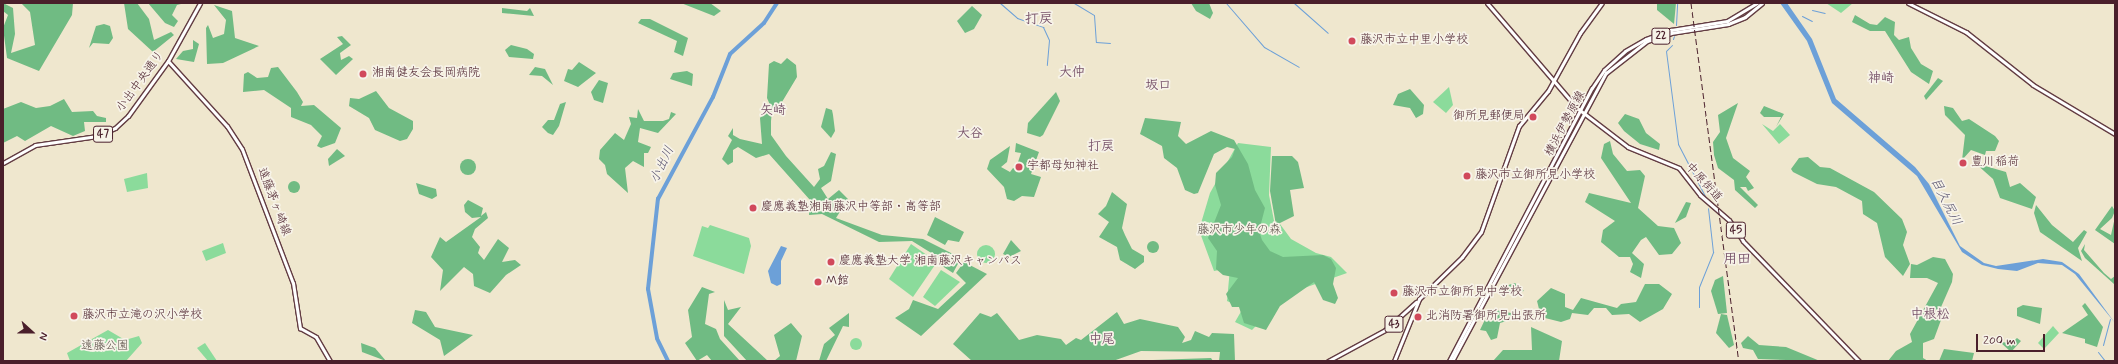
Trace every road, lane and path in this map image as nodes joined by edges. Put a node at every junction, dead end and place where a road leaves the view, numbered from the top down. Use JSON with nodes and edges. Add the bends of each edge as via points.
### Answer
{"nodes":[{"id":1,"x":200,"y":3,"type":"edge"},
{"id":2,"x":1487,"y":3,"type":"edge"},
{"id":3,"x":1602,"y":3,"type":"edge"},
{"id":4,"x":1757,"y":3,"type":"edge"},
{"id":5,"x":1762,"y":3,"type":"edge"},
{"id":6,"x":1908,"y":3,"type":"edge"},
{"id":7,"x":1744,"y":16,"type":"junction"},
{"id":8,"x":168,"y":61,"type":"junction"},
{"id":9,"x":1553,"y":82,"type":"junction"},
{"id":10,"x":1581,"y":112,"type":"junction"},
{"id":11,"x":2115,"y":134,"type":"edge"},
{"id":12,"x":3,"y":162,"type":"edge"},
{"id":13,"x":1419,"y":299,"type":"junction"},
{"id":14,"x":330,"y":361,"type":"edge"},
{"id":15,"x":1328,"y":361,"type":"edge"},
{"id":16,"x":1394,"y":361,"type":"edge"},
{"id":17,"x":1450,"y":361,"type":"edge"},
{"id":18,"x":1859,"y":361,"type":"edge"}],
"edges":[{"from":1,"to":8,"type":"main road","name":"小出中央通り","number":"47"},
{"from":2,"to":9,"type":"main road","name":"中原街道","number":"45"},
{"from":3,"to":9,"type":"main road","via":[[1590,17]]},
{"from":4,"to":7,"type":"main road","name":"横浜伊勢原線","number":"22"},
{"from":5,"to":7,"type":"main road","name":"横浜伊勢原線","number":"22"},
{"from":6,"to":11,"type":"main road","via":[[1966,32],[2033,85]]},
{"from":7,"to":10,"type":"main road","name":"横浜伊勢原線","number":"22","via":[[1720,23],[1671,30],[1634,45],[1604,70]]},
{"from":8,"to":12,"type":"main road","name":"小出中央通り","number":"47","via":[[128,116],[115,128],[97,136],[35,145]]},
{"from":8,"to":14,"type":"main road","name":"遠藤茅ヶ崎線","via":[[227,126],[242,149],[288,266],[300,328],[316,337]]},
{"from":9,"to":10,"type":"main road","name":"中原街道","number":"45"},
{"from":9,"to":13,"type":"main road","via":[[1519,126],[1481,232],[1462,257]]},
{"from":10,"to":17,"type":"main road","name":"横浜伊勢原線","number":"22"},
{"from":10,"to":18,"type":"main road","name":"中原街道","number":"45","via":[[1628,147],[1678,168],[1700,195],[1729,220],[1743,241]]},
{"from":13,"to":15,"type":"main road","number":"43","via":[[1385,330]]},
{"from":13,"to":16,"type":"main road"}]}
